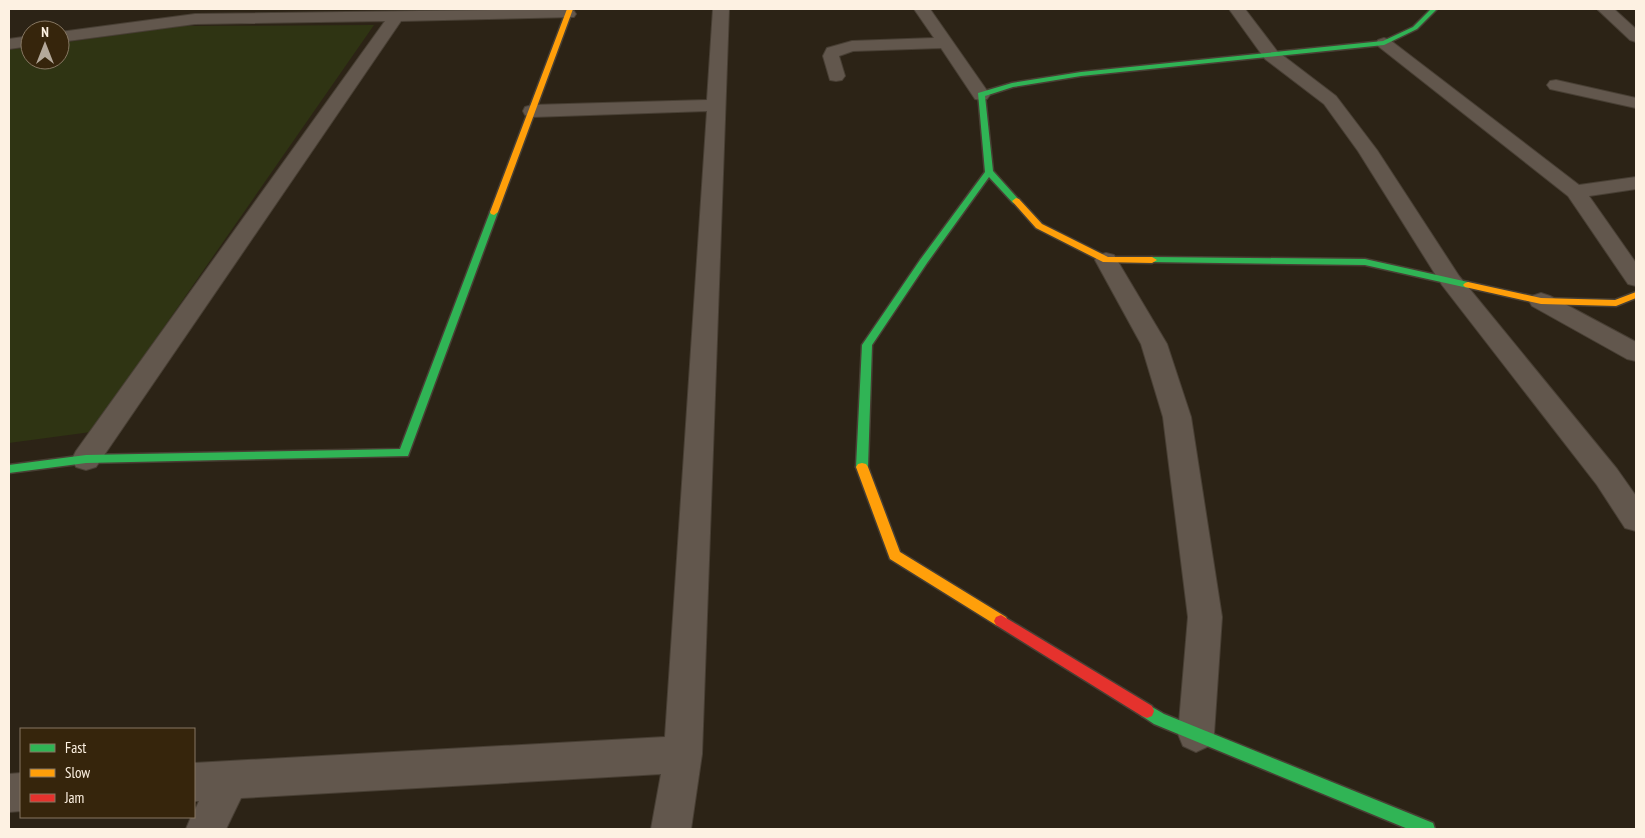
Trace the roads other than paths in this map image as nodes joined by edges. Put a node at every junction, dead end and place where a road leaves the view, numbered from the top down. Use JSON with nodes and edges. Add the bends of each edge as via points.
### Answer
{"nodes":[{"id":1,"x":721,"y":9,"type":"edge"},
{"id":2,"x":922,"y":9,"type":"edge"},
{"id":3,"x":1237,"y":9,"type":"edge"},
{"id":4,"x":1434,"y":9,"type":"edge"},
{"id":5,"x":1605,"y":9,"type":"edge"},
{"id":6,"x":569,"y":11,"type":"edge"},
{"id":7,"x":200,"y":14,"type":"edge"},
{"id":8,"x":395,"y":18,"type":"junction"},
{"id":9,"x":70,"y":35,"type":"edge"},
{"id":10,"x":1636,"y":37,"type":"edge"},
{"id":11,"x":1384,"y":42,"type":"junction"},
{"id":12,"x":947,"y":43,"type":"junction"},
{"id":13,"x":1271,"y":55,"type":"junction"},
{"id":14,"x":836,"y":76,"type":"dead end"},
{"id":15,"x":1556,"y":85,"type":"dead end"},
{"id":16,"x":981,"y":95,"type":"junction"},
{"id":17,"x":1636,"y":103,"type":"edge"},
{"id":18,"x":715,"y":105,"type":"junction"},
{"id":19,"x":532,"y":111,"type":"junction"},
{"id":20,"x":989,"y":172,"type":"junction"},
{"id":21,"x":1636,"y":183,"type":"edge"},
{"id":22,"x":1575,"y":192,"type":"junction"},
{"id":23,"x":1106,"y":260,"type":"junction"},
{"id":24,"x":1450,"y":280,"type":"junction"},
{"id":25,"x":1636,"y":280,"type":"edge"},
{"id":26,"x":1636,"y":295,"type":"edge"},
{"id":27,"x":1541,"y":301,"type":"junction"},
{"id":28,"x":1636,"y":353,"type":"edge"},
{"id":29,"x":86,"y":459,"type":"junction"},
{"id":30,"x":9,"y":469,"type":"edge"},
{"id":31,"x":1636,"y":519,"type":"edge"},
{"id":32,"x":1196,"y":734,"type":"junction"},
{"id":33,"x":683,"y":754,"type":"junction"},
{"id":34,"x":212,"y":781,"type":"edge"},
{"id":35,"x":206,"y":829,"type":"edge"},
{"id":36,"x":671,"y":829,"type":"edge"},
{"id":37,"x":1427,"y":829,"type":"edge"}],
"edges":[{"from":1,"to":18,"type":"street"},
{"from":2,"to":12,"type":"street"},
{"from":3,"to":13,"type":"street"},
{"from":4,"to":11,"type":"street","via":[[1415,28]]},
{"from":5,"to":10,"type":"street"},
{"from":6,"to":8,"type":"street"},
{"from":6,"to":19,"type":"street"},
{"from":7,"to":8,"type":"street"},
{"from":7,"to":9,"type":"street"},
{"from":8,"to":29,"type":"street"},
{"from":11,"to":13,"type":"street"},
{"from":11,"to":22,"type":"street"},
{"from":12,"to":14,"type":"street","via":[[839,48],[831,56]]},
{"from":12,"to":16,"type":"street"},
{"from":13,"to":16,"type":"street","via":[[1081,74],[1012,85]]},
{"from":13,"to":24,"type":"street","via":[[1330,100],[1367,150]]},
{"from":15,"to":17,"type":"street"},
{"from":16,"to":20,"type":"street"},
{"from":18,"to":19,"type":"street"},
{"from":18,"to":33,"type":"street"},
{"from":19,"to":29,"type":"street","via":[[404,453]]},
{"from":20,"to":23,"type":"street","via":[[1039,226]]},
{"from":20,"to":32,"type":"street","via":[[923,262],[868,345],[862,468],[895,555],[1159,719]]},
{"from":21,"to":22,"type":"street"},
{"from":22,"to":25,"type":"street"},
{"from":23,"to":24,"type":"street","via":[[1365,262]]},
{"from":23,"to":32,"type":"street","via":[[1154,344],[1177,417],[1204,617]]},
{"from":24,"to":27,"type":"street"},
{"from":24,"to":31,"type":"street","via":[[1607,477]]},
{"from":26,"to":27,"type":"street","via":[[1616,303]]},
{"from":27,"to":28,"type":"street"},
{"from":29,"to":30,"type":"street"},
{"from":32,"to":37,"type":"street"},
{"from":33,"to":34,"type":"street"},
{"from":33,"to":36,"type":"street"},
{"from":34,"to":35,"type":"street"}]}
